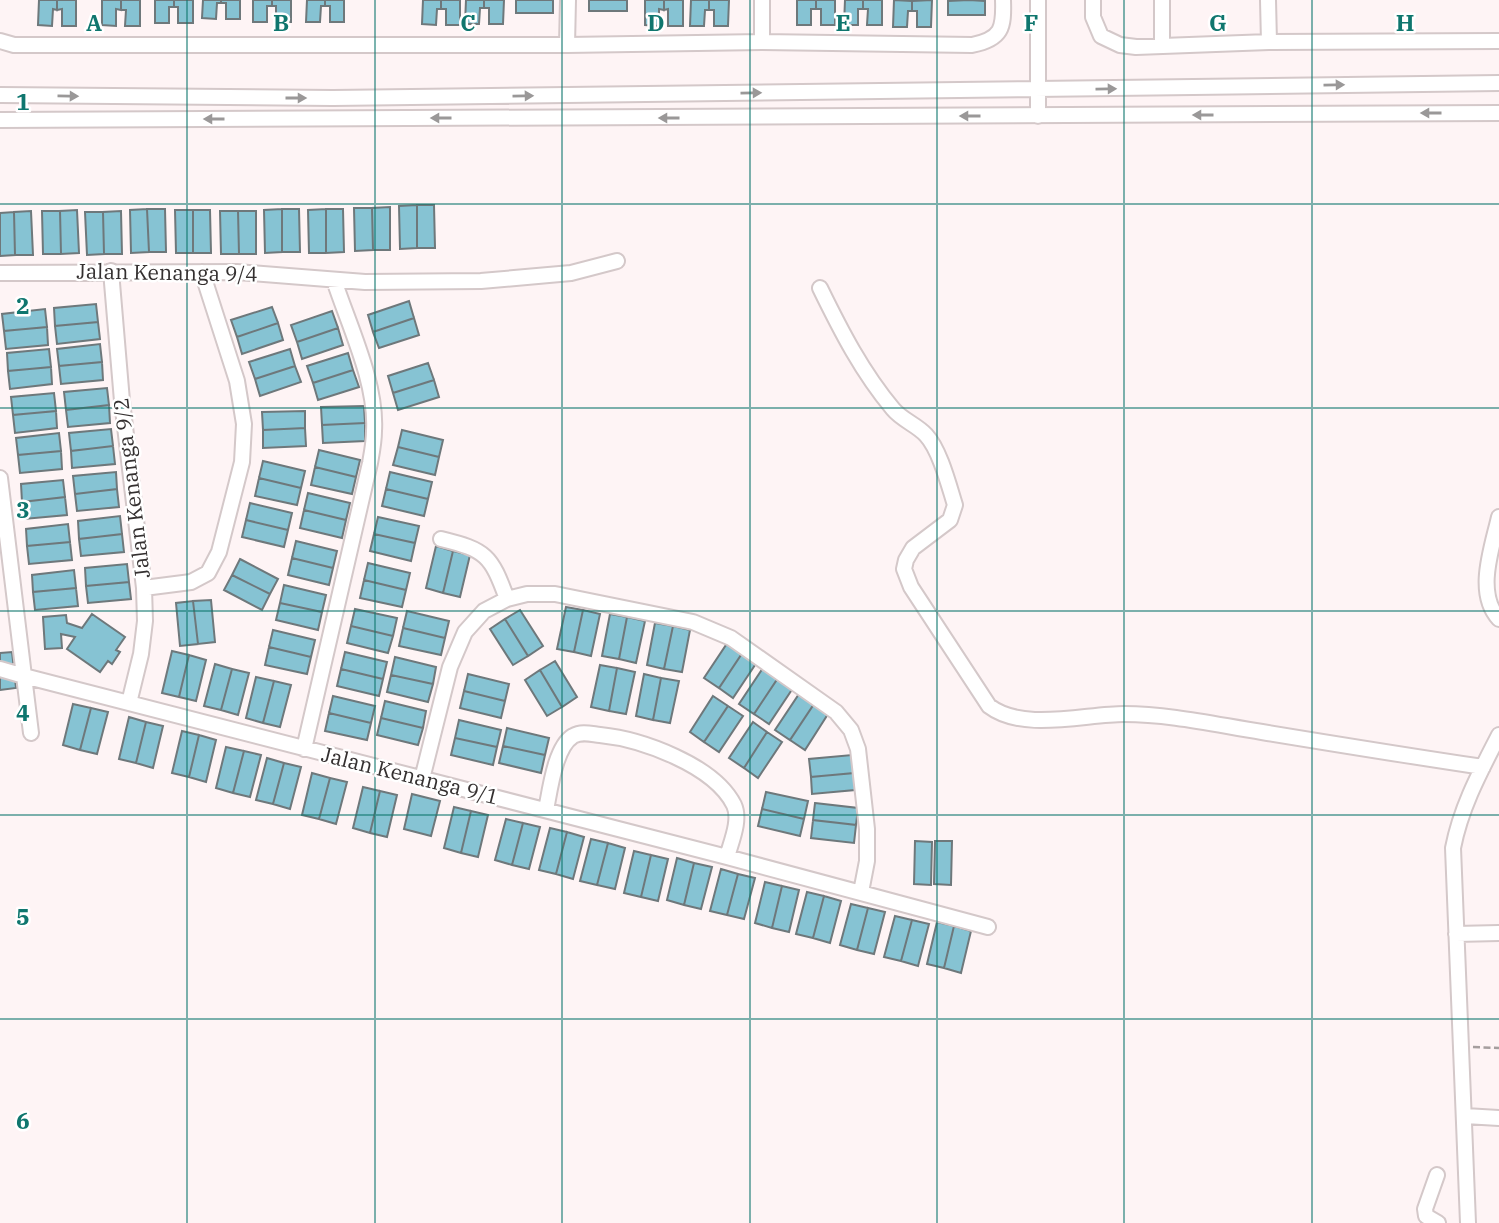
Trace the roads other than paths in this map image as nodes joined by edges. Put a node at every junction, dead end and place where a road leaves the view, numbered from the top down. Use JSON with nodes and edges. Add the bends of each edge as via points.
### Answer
{"nodes":[{"id":1,"x":568,"y":0,"type":"edge"},
{"id":2,"x":762,"y":0,"type":"edge"},
{"id":3,"x":1003,"y":0,"type":"edge"},
{"id":4,"x":1038,"y":0,"type":"edge"},
{"id":5,"x":1094,"y":0,"type":"edge"},
{"id":6,"x":1161,"y":0,"type":"edge"},
{"id":7,"x":1268,"y":0,"type":"edge"},
{"id":8,"x":0,"y":41,"type":"edge"},
{"id":9,"x":1499,"y":41,"type":"edge"},
{"id":10,"x":762,"y":42,"type":"junction"},
{"id":11,"x":1269,"y":42,"type":"junction"},
{"id":12,"x":567,"y":45,"type":"junction"},
{"id":13,"x":1162,"y":46,"type":"junction"},
{"id":14,"x":1499,"y":83,"type":"edge"},
{"id":15,"x":1038,"y":90,"type":"junction"},
{"id":16,"x":0,"y":95,"type":"edge"},
{"id":17,"x":1499,"y":113,"type":"edge"},
{"id":18,"x":1038,"y":116,"type":"junction"},
{"id":19,"x":0,"y":120,"type":"edge"},
{"id":20,"x":617,"y":261,"type":"dead end"},
{"id":21,"x":111,"y":271,"type":"junction"},
{"id":22,"x":202,"y":272,"type":"junction"},
{"id":23,"x":0,"y":274,"type":"edge"},
{"id":24,"x":334,"y":280,"type":"junction"},
{"id":25,"x":820,"y":288,"type":"dead end"},
{"id":26,"x":0,"y":478,"type":"edge"},
{"id":27,"x":1499,"y":517,"type":"edge"},
{"id":28,"x":441,"y":539,"type":"dead end"},
{"id":29,"x":144,"y":588,"type":"junction"},
{"id":30,"x":507,"y":599,"type":"junction"},
{"id":31,"x":1499,"y":619,"type":"edge"},
{"id":32,"x":0,"y":669,"type":"edge"},
{"id":33,"x":24,"y":676,"type":"junction"},
{"id":34,"x":0,"y":679,"type":"edge"},
{"id":35,"x":129,"y":703,"type":"junction"},
{"id":36,"x":31,"y":733,"type":"dead end"},
{"id":37,"x":1499,"y":735,"type":"edge"},
{"id":38,"x":304,"y":749,"type":"junction"},
{"id":39,"x":1483,"y":767,"type":"junction"},
{"id":40,"x":422,"y":779,"type":"junction"},
{"id":41,"x":546,"y":810,"type":"junction"},
{"id":42,"x":727,"y":857,"type":"junction"},
{"id":43,"x":861,"y":892,"type":"junction"},
{"id":44,"x":988,"y":927,"type":"dead end"},
{"id":45,"x":1499,"y":933,"type":"edge"},
{"id":46,"x":1456,"y":934,"type":"junction"},
{"id":47,"x":1465,"y":1116,"type":"junction"},
{"id":48,"x":1499,"y":1118,"type":"edge"},
{"id":49,"x":1437,"y":1175,"type":"dead end"},
{"id":50,"x":1469,"y":1222,"type":"edge"},
{"id":51,"x":1438,"y":1223,"type":"edge"}],
"edges":[{"from":1,"to":12,"type":"street"},
{"from":2,"to":10,"type":"street"},
{"from":3,"to":10,"type":"street","via":[[1002,27],[990,41],[972,45]]},
{"from":4,"to":15,"type":"street"},
{"from":5,"to":13,"type":"street","via":[[1093,17],[1101,36],[1120,45]]},
{"from":6,"to":13,"type":"street"},
{"from":7,"to":11,"type":"street"},
{"from":8,"to":12,"type":"street","via":[[14,45]]},
{"from":9,"to":11,"type":"street"},
{"from":10,"to":12,"type":"street"},
{"from":11,"to":13,"type":"street"},
{"from":15,"to":14,"type":"street","one_way":true},
{"from":16,"to":15,"type":"street","one_way":true,"via":[[333,98]]},
{"from":15,"to":18,"type":"street"},
{"from":17,"to":18,"type":"street","one_way":true},
{"from":18,"to":19,"type":"street","one_way":true},
{"from":20,"to":24,"type":"street","name":"Jalan Kenanga 9/4","via":[[571,273],[481,281]]},
{"from":21,"to":22,"type":"street","name":"Jalan Kenanga 9/4"},
{"from":21,"to":23,"type":"street","name":"Jalan Kenanga 9/4"},
{"from":21,"to":29,"type":"street","name":"Jalan Kenanga 9/2"},
{"from":22,"to":24,"type":"street","name":"Jalan Kenanga 9/4"},
{"from":22,"to":29,"type":"street","via":[[237,381],[244,424],[242,462],[222,541],[208,573],[191,582]]},
{"from":24,"to":38,"type":"street","via":[[365,370],[375,429]]},
{"from":25,"to":39,"type":"street","via":[[850,349],[875,384],[895,411],[932,444],[955,505],[950,520],[913,548],[904,569],[911,587],[998,713],[1037,720],[1125,714],[1187,720]]},
{"from":26,"to":33,"type":"street"},
{"from":27,"to":31,"type":"street","via":[[1487,575],[1487,600]]},
{"from":28,"to":30,"type":"street","via":[[486,556]]},
{"from":29,"to":35,"type":"street","name":"Jalan Kenanga 9/2","via":[[145,621]]},
{"from":30,"to":40,"type":"street","via":[[484,611],[465,632],[450,667]]},
{"from":30,"to":43,"type":"street","via":[[555,594],[712,628],[836,712],[851,730],[858,749],[867,850]]},
{"from":32,"to":33,"type":"street","name":"Jalan Kenanga 9/1"},
{"from":33,"to":34,"type":"street"},
{"from":33,"to":35,"type":"street","name":"Jalan Kenanga 9/1"},
{"from":33,"to":36,"type":"street"},
{"from":35,"to":38,"type":"street","name":"Jalan Kenanga 9/1"},
{"from":37,"to":39,"type":"street"},
{"from":38,"to":40,"type":"street","name":"Jalan Kenanga 9/1"},
{"from":39,"to":46,"type":"street","via":[[1456,829]]},
{"from":40,"to":41,"type":"street","name":"Jalan Kenanga 9/1"},
{"from":41,"to":42,"type":"street","name":"Jalan Kenanga 9/1"},
{"from":41,"to":42,"type":"street","via":[[557,762],[572,737],[582,733],[620,737],[655,747],[725,790],[736,808]]},
{"from":42,"to":43,"type":"street","name":"Jalan Kenanga 9/1"},
{"from":43,"to":44,"type":"street","name":"Jalan Kenanga 9/1"},
{"from":45,"to":46,"type":"street"},
{"from":46,"to":47,"type":"street"},
{"from":47,"to":48,"type":"street"},
{"from":47,"to":50,"type":"street"},
{"from":49,"to":51,"type":"street","via":[[1425,1209],[1426,1216]]}]}
